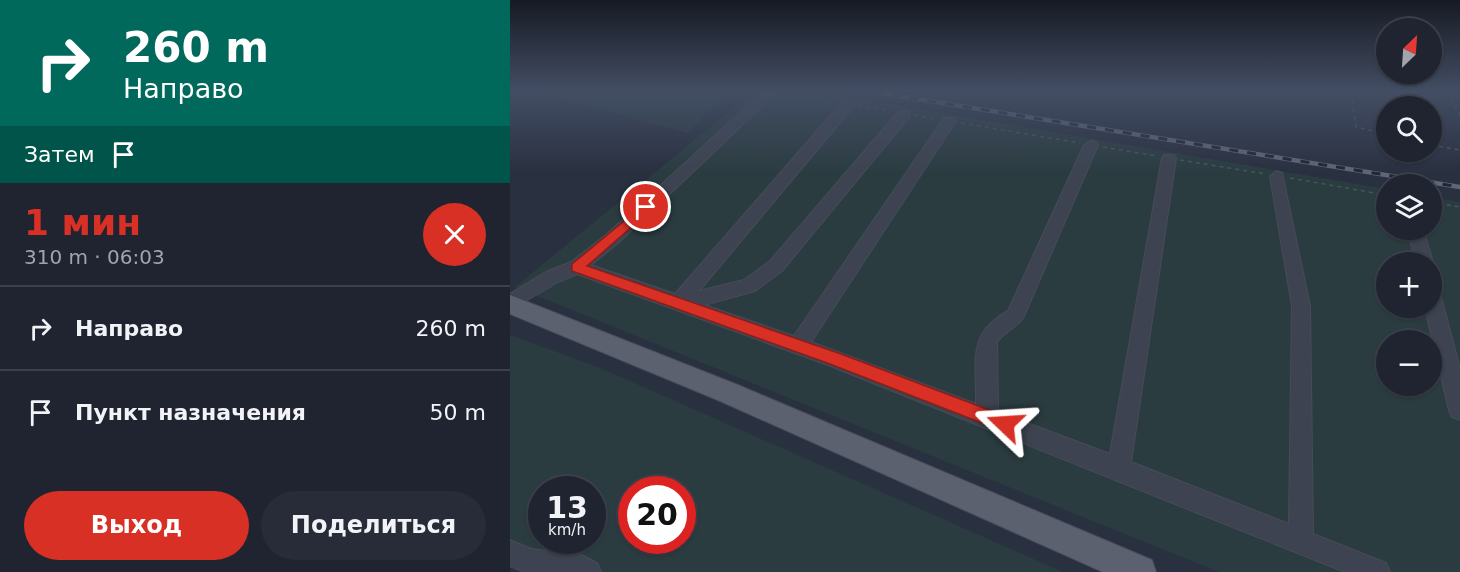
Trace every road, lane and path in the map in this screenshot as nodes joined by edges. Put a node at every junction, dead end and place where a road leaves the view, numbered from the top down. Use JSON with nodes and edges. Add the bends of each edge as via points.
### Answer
{"nodes":[{"id":1,"x":739,"y":119,"type":"edge"},
{"id":2,"x":836,"y":119,"type":"edge"},
{"id":3,"x":900,"y":119,"type":"edge"},
{"id":4,"x":1355,"y":119,"type":"edge"},
{"id":5,"x":949,"y":121,"type":"dead end"},
{"id":6,"x":1376,"y":132,"type":"edge"},
{"id":7,"x":1091,"y":145,"type":"dead end"},
{"id":8,"x":1442,"y":147,"type":"edge"},
{"id":9,"x":1460,"y":150,"type":"edge"},
{"id":10,"x":1169,"y":158,"type":"dead end"},
{"id":11,"x":1277,"y":176,"type":"dead end"},
{"id":12,"x":1442,"y":204,"type":"edge"},
{"id":13,"x":1460,"y":207,"type":"edge"},
{"id":14,"x":577,"y":267,"type":"junction"},
{"id":15,"x":510,"y":304,"type":"edge"},
{"id":16,"x":678,"y":304,"type":"junction"},
{"id":17,"x":1437,"y":318,"type":"edge"},
{"id":18,"x":798,"y":346,"type":"junction"},
{"id":19,"x":1460,"y":410,"type":"edge"},
{"id":20,"x":987,"y":418,"type":"junction"},
{"id":21,"x":1119,"y":468,"type":"junction"},
{"id":22,"x":1301,"y":541,"type":"junction"},
{"id":23,"x":510,"y":553,"type":"edge"},
{"id":24,"x":588,"y":572,"type":"edge"},
{"id":25,"x":1140,"y":572,"type":"edge"},
{"id":26,"x":1377,"y":572,"type":"edge"}],
"edges":[{"from":1,"to":14,"type":"street"},
{"from":2,"to":16,"type":"street"},
{"from":3,"to":16,"type":"street","via":[[776,266],[749,286]]},
{"from":4,"to":6,"type":"path","via":[[1356,127]]},
{"from":5,"to":18,"type":"street"},
{"from":7,"to":20,"type":"street","via":[[1015,316],[996,327],[987,341]]},
{"from":8,"to":9,"type":"path"},
{"from":10,"to":21,"type":"street"},
{"from":11,"to":22,"type":"street","via":[[1300,306]]},
{"from":12,"to":13,"type":"path"},
{"from":14,"to":15,"type":"street","via":[[552,277]]},
{"from":14,"to":16,"type":"street"},
{"from":15,"to":25,"type":"main road","via":[[729,393]]},
{"from":16,"to":18,"type":"street"},
{"from":17,"to":19,"type":"street"},
{"from":18,"to":20,"type":"street"},
{"from":20,"to":21,"type":"street"},
{"from":21,"to":22,"type":"street"},
{"from":22,"to":26,"type":"street"},
{"from":23,"to":24,"type":"street","via":[[531,562]]}]}
